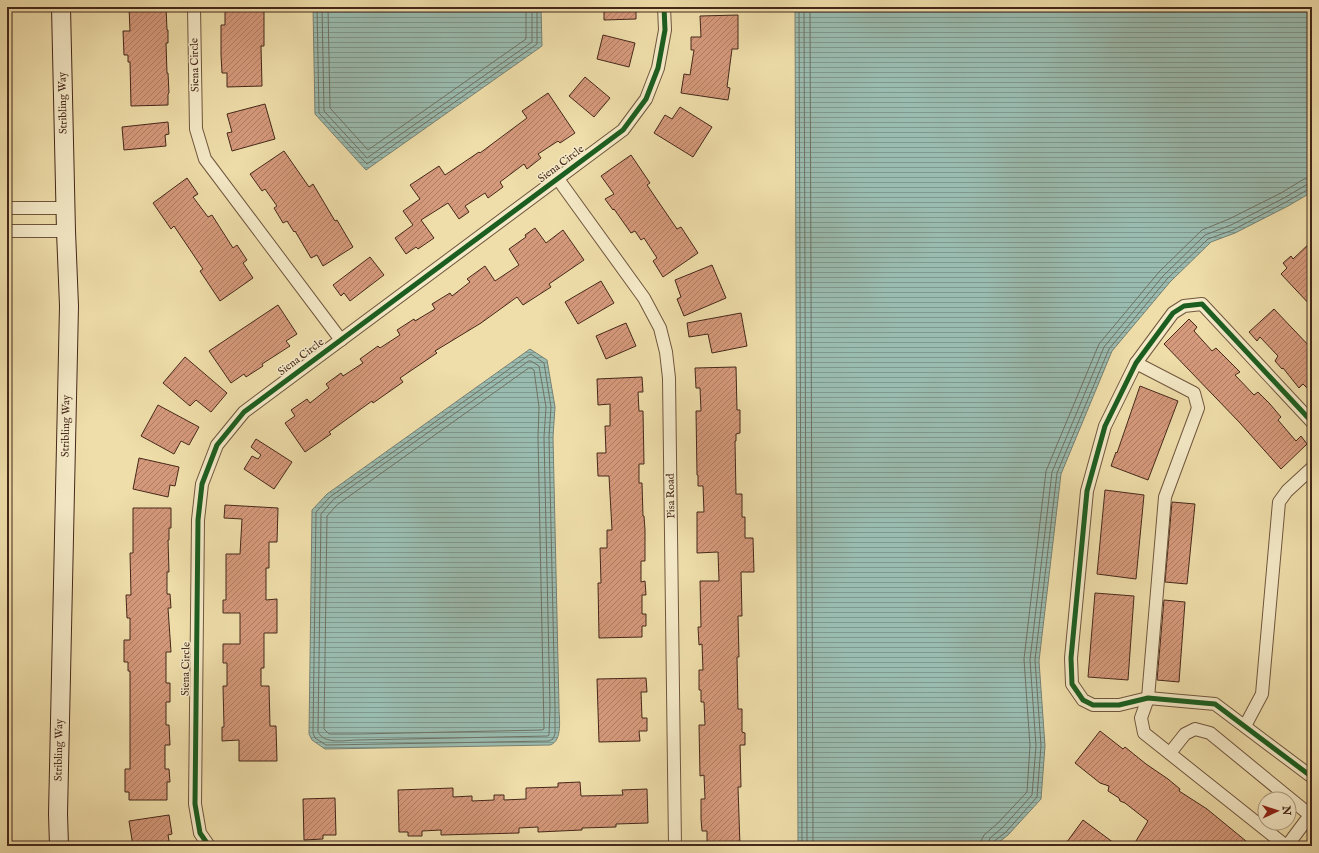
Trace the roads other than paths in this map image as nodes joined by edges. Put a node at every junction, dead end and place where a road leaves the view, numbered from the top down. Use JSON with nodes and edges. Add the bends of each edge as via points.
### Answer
{"nodes":[{"id":1,"x":61,"y":7,"type":"edge"},
{"id":2,"x":194,"y":7,"type":"edge"},
{"id":3,"x":664,"y":7,"type":"edge"},
{"id":4,"x":558,"y":179,"type":"junction"},
{"id":5,"x":7,"y":208,"type":"edge"},
{"id":6,"x":66,"y":208,"type":"junction"},
{"id":7,"x":66,"y":230,"type":"junction"},
{"id":8,"x":7,"y":231,"type":"edge"},
{"id":9,"x":341,"y":340,"type":"junction"},
{"id":10,"x":1136,"y":363,"type":"junction"},
{"id":11,"x":1312,"y":422,"type":"edge"},
{"id":12,"x":1312,"y":468,"type":"edge"},
{"id":13,"x":1148,"y":698,"type":"junction"},
{"id":14,"x":1245,"y":726,"type":"junction"},
{"id":15,"x":1170,"y":753,"type":"junction"},
{"id":16,"x":1312,"y":777,"type":"edge"},
{"id":17,"x":59,"y":846,"type":"edge"},
{"id":18,"x":209,"y":846,"type":"edge"},
{"id":19,"x":675,"y":846,"type":"edge"},
{"id":20,"x":1286,"y":846,"type":"edge"}],
"edges":[{"from":1,"to":6,"type":"street","name":"Stribling Way"},
{"from":2,"to":9,"type":"street","name":"Siena Circle","via":[[196,129],[205,159]]},
{"from":3,"to":4,"type":"street","name":"Siena Circle","via":[[665,30],[658,68],[646,99],[623,130]]},
{"from":4,"to":9,"type":"street","name":"Siena Circle"},
{"from":4,"to":19,"type":"street","name":"Pisa Road","via":[[644,298],[660,328],[666,352],[669,378]]},
{"from":5,"to":6,"type":"street"},
{"from":6,"to":7,"type":"street","name":"Stribling Way"},
{"from":7,"to":8,"type":"street"},
{"from":7,"to":17,"type":"street","name":"Stribling Way","via":[[69,306]]},
{"from":9,"to":18,"type":"street","name":"Siena Circle","via":[[244,412],[218,445],[202,484],[198,520],[195,804],[200,833]]},
{"from":10,"to":11,"type":"street","via":[[1173,313],[1184,306],[1202,304]]},
{"from":10,"to":13,"type":"street","via":[[1194,393],[1198,408],[1165,497]]},
{"from":10,"to":13,"type":"street","via":[[1105,426],[1087,491],[1071,658],[1072,684],[1083,700],[1093,705],[1119,705]]},
{"from":12,"to":14,"type":"street","via":[[1287,491],[1280,502],[1262,694]]},
{"from":13,"to":14,"type":"street","via":[[1215,704]]},
{"from":13,"to":15,"type":"street","via":[[1141,718],[1144,732]]},
{"from":14,"to":16,"type":"street"},
{"from":15,"to":20,"type":"street"},
{"from":15,"to":20,"type":"street","via":[[1185,734],[1195,729],[1210,733],[1310,815]]}]}
